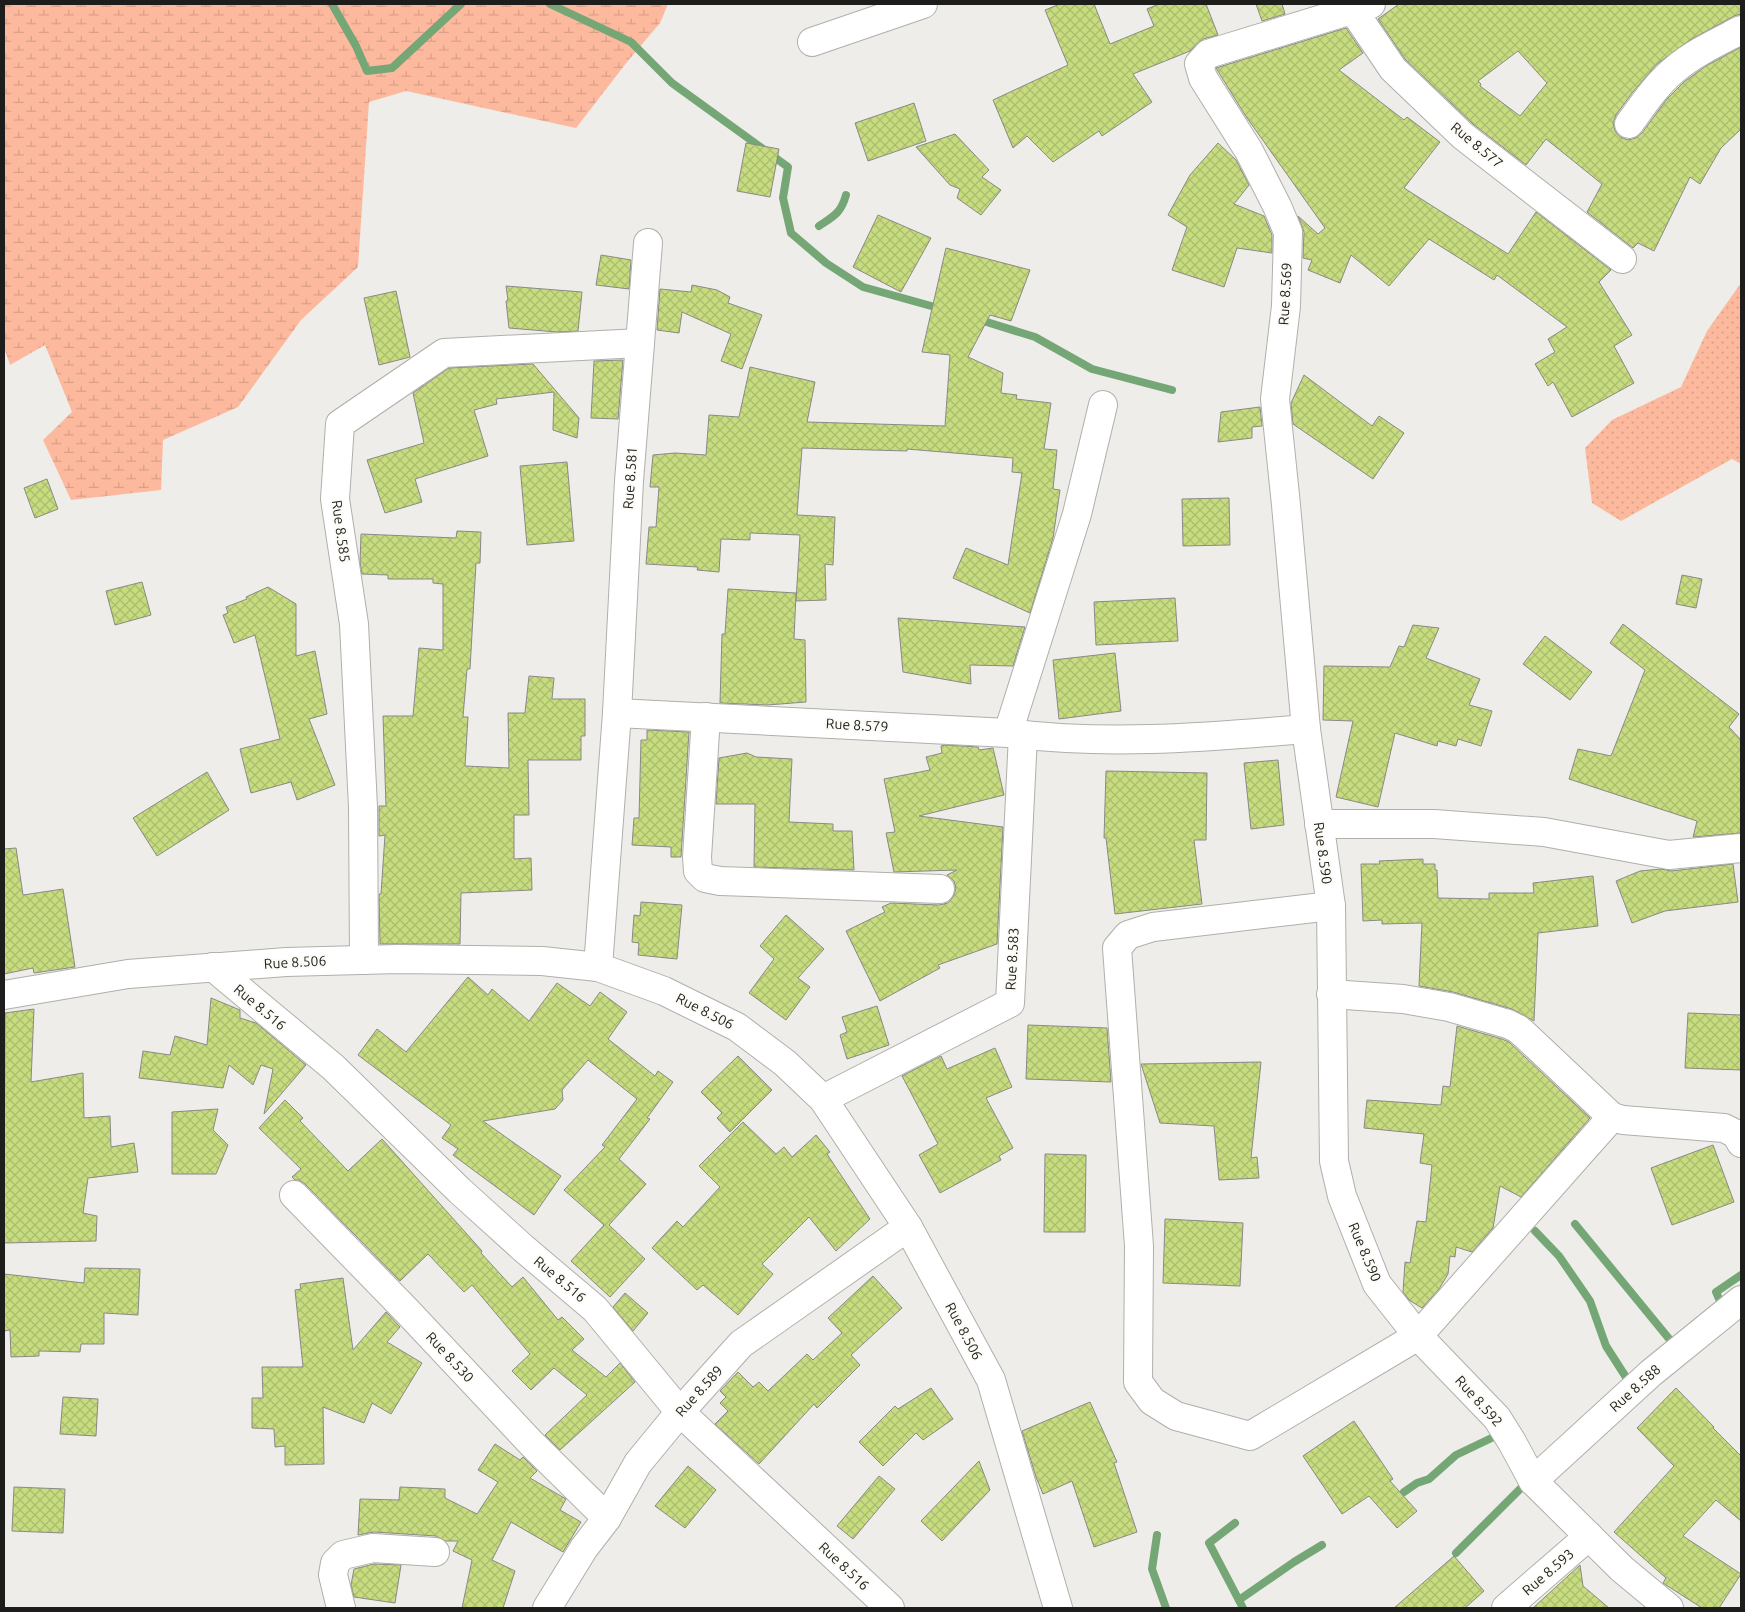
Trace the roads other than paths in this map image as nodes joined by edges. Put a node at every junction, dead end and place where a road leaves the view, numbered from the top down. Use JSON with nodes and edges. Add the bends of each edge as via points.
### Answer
{"nodes":[{"id":1,"x":923,"y":4,"type":"edge"},
{"id":2,"x":1362,"y":7,"type":"edge"},
{"id":3,"x":1741,"y":30,"type":"edge"},
{"id":4,"x":812,"y":42,"type":"dead end"},
{"id":5,"x":1629,"y":124,"type":"dead end"},
{"id":6,"x":648,"y":243,"type":"dead end"},
{"id":7,"x":1622,"y":259,"type":"dead end"},
{"id":8,"x":640,"y":343,"type":"junction"},
{"id":9,"x":1103,"y":405,"type":"dead end"},
{"id":10,"x":617,"y":713,"type":"junction"},
{"id":11,"x":706,"y":717,"type":"junction"},
{"id":12,"x":1306,"y":729,"type":"junction"},
{"id":13,"x":1016,"y":734,"type":"junction"},
{"id":14,"x":1320,"y":824,"type":"junction"},
{"id":15,"x":1741,"y":848,"type":"edge"},
{"id":16,"x":940,"y":888,"type":"dead end"},
{"id":17,"x":1331,"y":906,"type":"junction"},
{"id":18,"x":364,"y":960,"type":"junction"},
{"id":19,"x":598,"y":966,"type":"junction"},
{"id":20,"x":213,"y":967,"type":"junction"},
{"id":21,"x":1331,"y":994,"type":"junction"},
{"id":22,"x":4,"y":995,"type":"edge"},
{"id":23,"x":823,"y":1099,"type":"junction"},
{"id":24,"x":1612,"y":1117,"type":"junction"},
{"id":25,"x":1741,"y":1143,"type":"edge"},
{"id":26,"x":294,"y":1195,"type":"dead end"},
{"id":27,"x":908,"y":1227,"type":"junction"},
{"id":28,"x":1741,"y":1300,"type":"edge"},
{"id":29,"x":1418,"y":1336,"type":"junction"},
{"id":30,"x":680,"y":1412,"type":"junction"},
{"id":31,"x":1533,"y":1481,"type":"junction"},
{"id":32,"x":607,"y":1518,"type":"junction"},
{"id":33,"x":1589,"y":1536,"type":"junction"},
{"id":34,"x":435,"y":1552,"type":"dead end"},
{"id":35,"x":342,"y":1608,"type":"edge"},
{"id":36,"x":547,"y":1608,"type":"edge"},
{"id":37,"x":890,"y":1608,"type":"edge"},
{"id":38,"x":1058,"y":1608,"type":"edge"},
{"id":39,"x":1506,"y":1608,"type":"edge"},
{"id":40,"x":1669,"y":1608,"type":"edge"}],
"edges":[{"from":1,"to":4,"type":"street"},
{"from":2,"to":7,"type":"street","name":"Rue 8.577","via":[[1393,69],[1463,136]]},
{"from":2,"to":12,"type":"street","name":"Rue 8.569","via":[[1208,54],[1199,64],[1203,78],[1249,151],[1288,232],[1286,306],[1275,399]]},
{"from":3,"to":5,"type":"street","via":[[1694,55],[1673,71]]},
{"from":6,"to":8,"type":"street","name":"Rue 8.581"},
{"from":8,"to":10,"type":"street","name":"Rue 8.581"},
{"from":8,"to":18,"type":"street","name":"Rue 8.585","via":[[444,353],[340,424],[335,499],[354,624],[362,798]]},
{"from":9,"to":13,"type":"street","via":[[1077,514]]},
{"from":10,"to":11,"type":"street","name":"Rue 8.579"},
{"from":10,"to":19,"type":"street"},
{"from":11,"to":13,"type":"street","name":"Rue 8.579"},
{"from":11,"to":16,"type":"street","via":[[697,857],[698,871],[705,878]]},
{"from":12,"to":13,"type":"street","name":"Rue 8.579","via":[[1163,739],[1104,740]]},
{"from":12,"to":14,"type":"street","name":"Rue 8.590"},
{"from":13,"to":23,"type":"street","name":"Rue 8.583","via":[[1010,1003]]},
{"from":14,"to":15,"type":"street","via":[[1434,824],[1544,832],[1669,855]]},
{"from":14,"to":17,"type":"street","name":"Rue 8.590"},
{"from":17,"to":21,"type":"street","name":"Rue 8.590"},
{"from":17,"to":29,"type":"street","via":[[1153,927],[1128,934],[1116,948],[1139,1246],[1138,1382],[1152,1402],[1176,1416],[1250,1436]]},
{"from":18,"to":19,"type":"street","name":"Rue 8.506","via":[[542,961]]},
{"from":18,"to":20,"type":"street","name":"Rue 8.506"},
{"from":19,"to":23,"type":"street","name":"Rue 8.506","via":[[664,991],[737,1027],[785,1063]]},
{"from":20,"to":22,"type":"street","name":"Rue 8.506","via":[[128,974]]},
{"from":20,"to":30,"type":"street","name":"Rue 8.516","via":[[333,1067],[460,1191],[596,1309]]},
{"from":21,"to":24,"type":"street","via":[[1449,1007],[1508,1024],[1525,1035]]},
{"from":21,"to":29,"type":"street","name":"Rue 8.590","via":[[1334,1161],[1342,1196],[1377,1284]]},
{"from":23,"to":27,"type":"street","name":"Rue 8.506"},
{"from":24,"to":25,"type":"street","via":[[1724,1128],[1736,1134]]},
{"from":24,"to":29,"type":"street"},
{"from":26,"to":32,"type":"street","name":"Rue 8.530"},
{"from":27,"to":30,"type":"street","name":"Rue 8.589","via":[[741,1344]]},
{"from":27,"to":38,"type":"street","name":"Rue 8.506","via":[[990,1380]]},
{"from":28,"to":31,"type":"street","name":"Rue 8.588","via":[[1651,1373]]},
{"from":29,"to":31,"type":"street","name":"Rue 8.592","via":[[1497,1418]]},
{"from":30,"to":32,"type":"street","name":"Rue 8.589","via":[[638,1463]]},
{"from":30,"to":37,"type":"street","name":"Rue 8.516"},
{"from":31,"to":33,"type":"street","name":"Rue 8.592"},
{"from":32,"to":36,"type":"street","name":"Rue 8.589"},
{"from":33,"to":39,"type":"street","name":"Rue 8.593"},
{"from":33,"to":40,"type":"street","name":"Rue 8.592"},
{"from":34,"to":35,"type":"street","via":[[373,1548],[343,1555],[335,1563],[333,1575]]}]}
